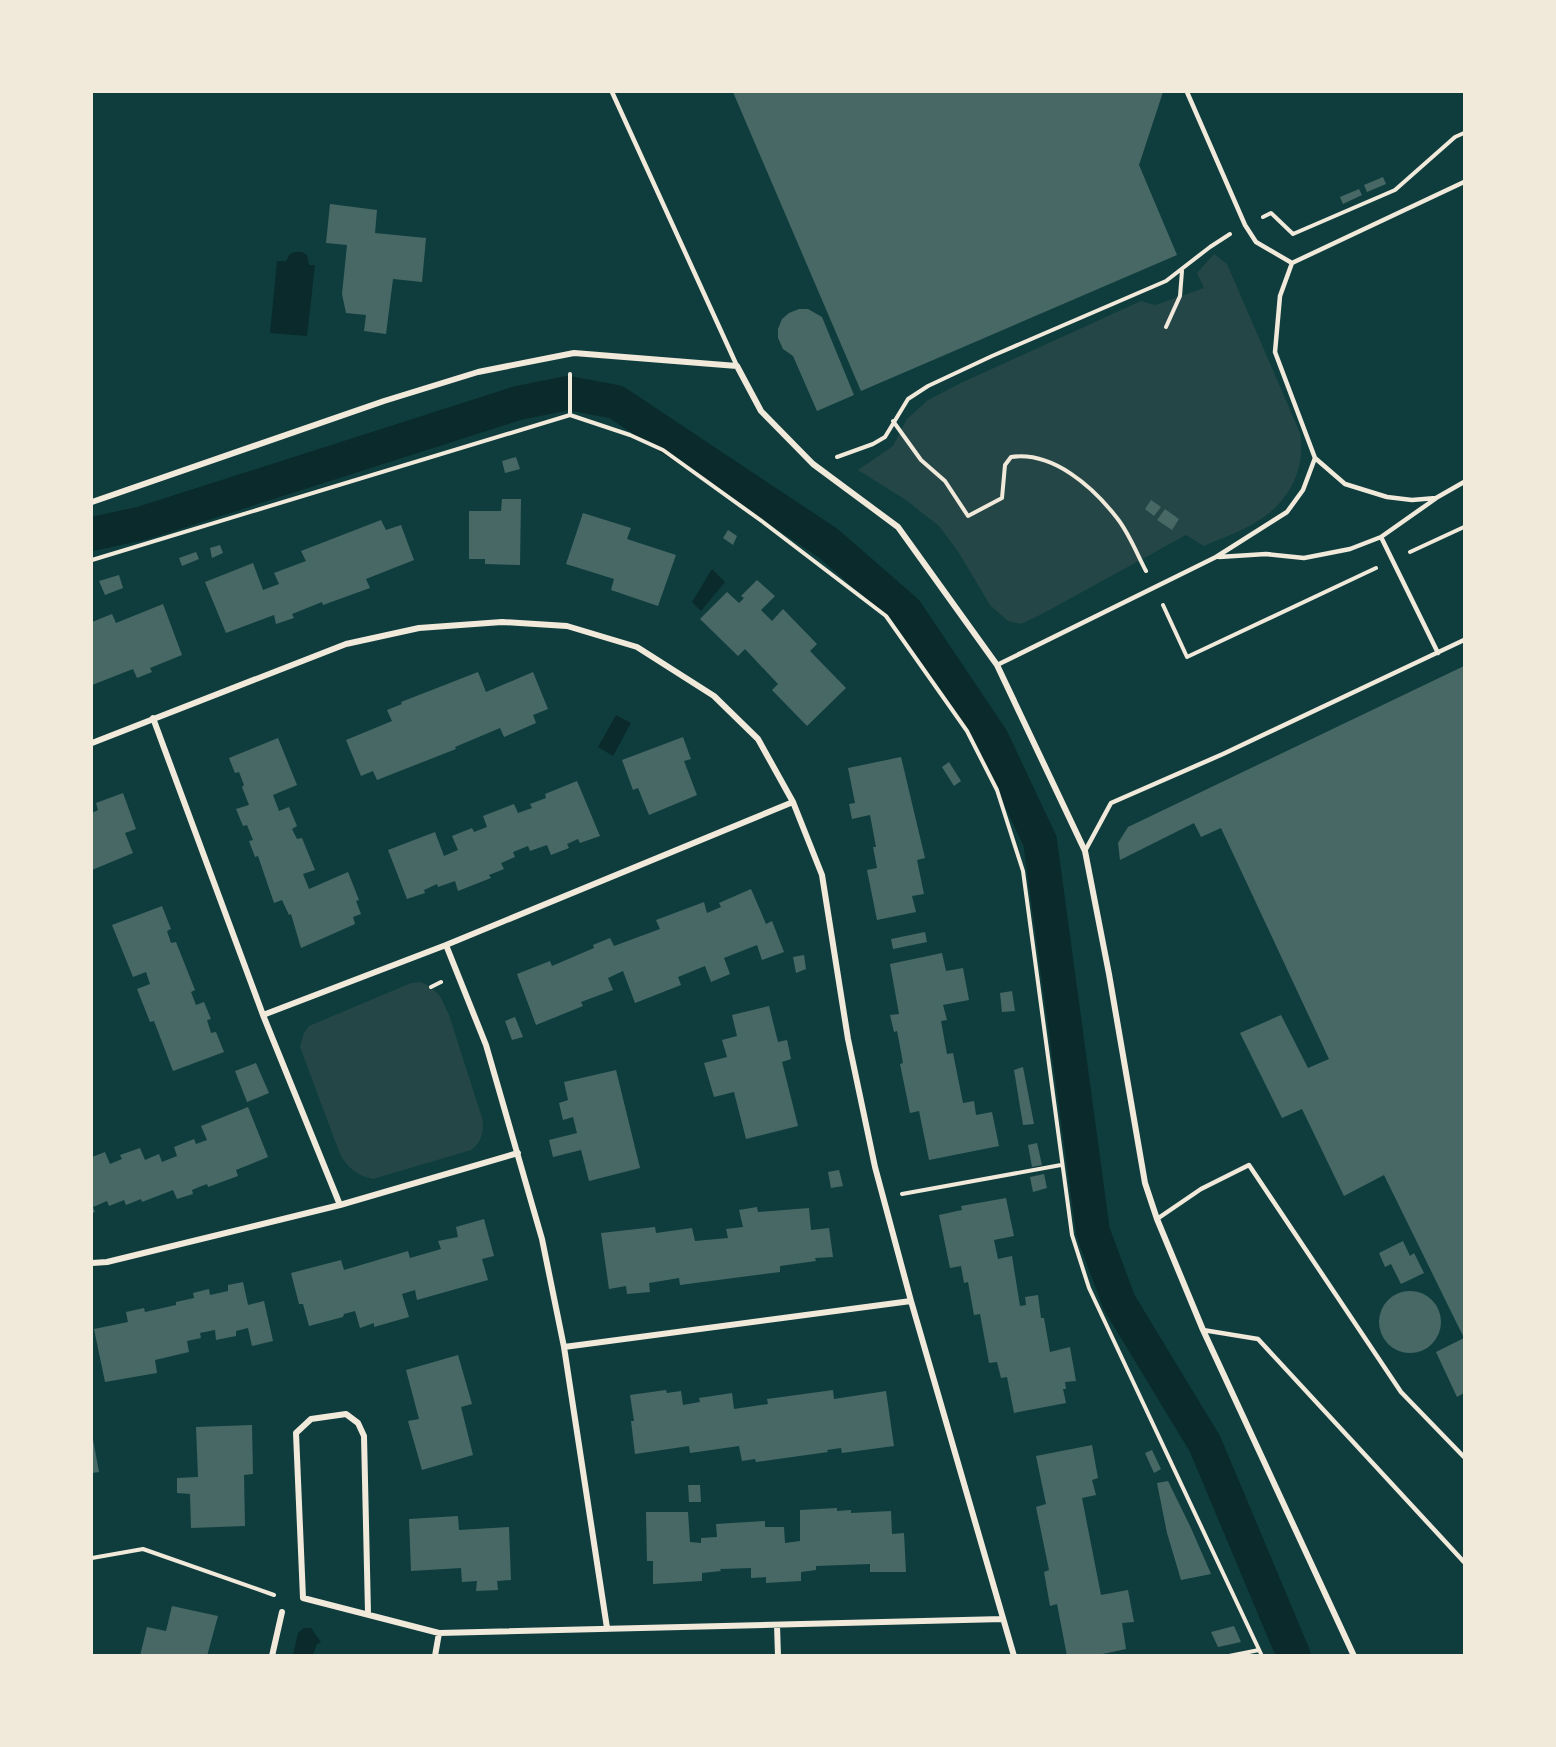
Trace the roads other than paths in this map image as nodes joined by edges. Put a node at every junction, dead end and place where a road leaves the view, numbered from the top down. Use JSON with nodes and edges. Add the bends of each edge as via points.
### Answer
{"nodes":[{"id":1,"x":612,"y":92,"type":"edge"},
{"id":2,"x":1186,"y":92,"type":"edge"},
{"id":3,"x":1464,"y":182,"type":"edge"},
{"id":4,"x":1292,"y":263,"type":"junction"},
{"id":5,"x":737,"y":366,"type":"junction"},
{"id":6,"x":1315,"y":458,"type":"junction"},
{"id":7,"x":1464,"y":482,"type":"edge"},
{"id":8,"x":1436,"y":498,"type":"junction"},
{"id":9,"x":92,"y":502,"type":"edge"},
{"id":10,"x":1381,"y":537,"type":"junction"},
{"id":11,"x":1216,"y":558,"type":"junction"},
{"id":12,"x":1464,"y":640,"type":"edge"},
{"id":13,"x":1438,"y":653,"type":"junction"},
{"id":14,"x":997,"y":665,"type":"junction"},
{"id":15,"x":153,"y":718,"type":"junction"},
{"id":16,"x":92,"y":743,"type":"edge"},
{"id":17,"x":793,"y":802,"type":"junction"},
{"id":18,"x":1085,"y":851,"type":"junction"},
{"id":19,"x":446,"y":945,"type":"junction"},
{"id":20,"x":263,"y":1015,"type":"junction"},
{"id":21,"x":518,"y":1153,"type":"junction"},
{"id":22,"x":340,"y":1205,"type":"junction"},
{"id":23,"x":1157,"y":1219,"type":"junction"},
{"id":24,"x":92,"y":1263,"type":"edge"},
{"id":25,"x":910,"y":1301,"type":"junction"},
{"id":26,"x":1203,"y":1330,"type":"junction"},
{"id":27,"x":564,"y":1347,"type":"junction"},
{"id":28,"x":1464,"y":1457,"type":"edge"},
{"id":29,"x":1464,"y":1563,"type":"edge"},
{"id":30,"x":282,"y":1612,"type":"dead end"},
{"id":31,"x":368,"y":1613,"type":"junction"},
{"id":32,"x":1003,"y":1619,"type":"junction"},
{"id":33,"x":777,"y":1625,"type":"junction"},
{"id":34,"x":607,"y":1628,"type":"junction"},
{"id":35,"x":439,"y":1633,"type":"junction"},
{"id":36,"x":272,"y":1656,"type":"edge"},
{"id":37,"x":435,"y":1656,"type":"edge"},
{"id":38,"x":778,"y":1656,"type":"edge"},
{"id":39,"x":1014,"y":1656,"type":"edge"},
{"id":40,"x":1354,"y":1656,"type":"edge"}],
"edges":[{"from":1,"to":5,"type":"lane"},
{"from":2,"to":4,"type":"lane","via":[[1245,225],[1256,242]]},
{"from":3,"to":4,"type":"lane"},
{"from":4,"to":6,"type":"lane","via":[[1280,296],[1275,352]]},
{"from":5,"to":9,"type":"street","via":[[574,352],[489,370],[373,404]]},
{"from":5,"to":14,"type":"street","via":[[760,411],[813,464],[898,527]]},
{"from":6,"to":8,"type":"lane","via":[[1345,484],[1387,497]]},
{"from":6,"to":11,"type":"lane","via":[[1304,490],[1287,512]]},
{"from":7,"to":8,"type":"lane"},
{"from":8,"to":10,"type":"lane"},
{"from":10,"to":11,"type":"lane","via":[[1350,549],[1304,558],[1266,554]]},
{"from":10,"to":13,"type":"lane"},
{"from":11,"to":14,"type":"lane"},
{"from":12,"to":13,"type":"lane"},
{"from":13,"to":18,"type":"lane","via":[[1111,803]]},
{"from":14,"to":18,"type":"street"},
{"from":15,"to":16,"type":"street"},
{"from":15,"to":17,"type":"street","via":[[346,644],[408,630],[502,621],[567,626],[637,646],[714,696],[758,739]]},
{"from":15,"to":20,"type":"street"},
{"from":17,"to":19,"type":"street"},
{"from":17,"to":25,"type":"street","via":[[822,875],[848,1039]]},
{"from":18,"to":23,"type":"street","via":[[1145,1183]]},
{"from":19,"to":20,"type":"street"},
{"from":19,"to":21,"type":"street","via":[[486,1045]]},
{"from":20,"to":22,"type":"street"},
{"from":21,"to":22,"type":"street"},
{"from":21,"to":27,"type":"street","via":[[542,1239]]},
{"from":22,"to":24,"type":"street","via":[[107,1263]]},
{"from":23,"to":26,"type":"street"},
{"from":23,"to":28,"type":"lane","via":[[1201,1189],[1249,1165],[1401,1392]]},
{"from":25,"to":27,"type":"street"},
{"from":25,"to":32,"type":"street"},
{"from":26,"to":29,"type":"lane","via":[[1258,1339]]},
{"from":26,"to":40,"type":"street"},
{"from":27,"to":34,"type":"street"},
{"from":30,"to":36,"type":"street"},
{"from":31,"to":31,"type":"street","via":[[303,1598],[296,1433],[311,1419],[346,1414],[358,1423],[364,1436]]},
{"from":31,"to":35,"type":"street"},
{"from":32,"to":33,"type":"street"},
{"from":32,"to":39,"type":"street"},
{"from":33,"to":34,"type":"street"},
{"from":33,"to":38,"type":"street"},
{"from":34,"to":35,"type":"street"},
{"from":35,"to":37,"type":"street"}]}
